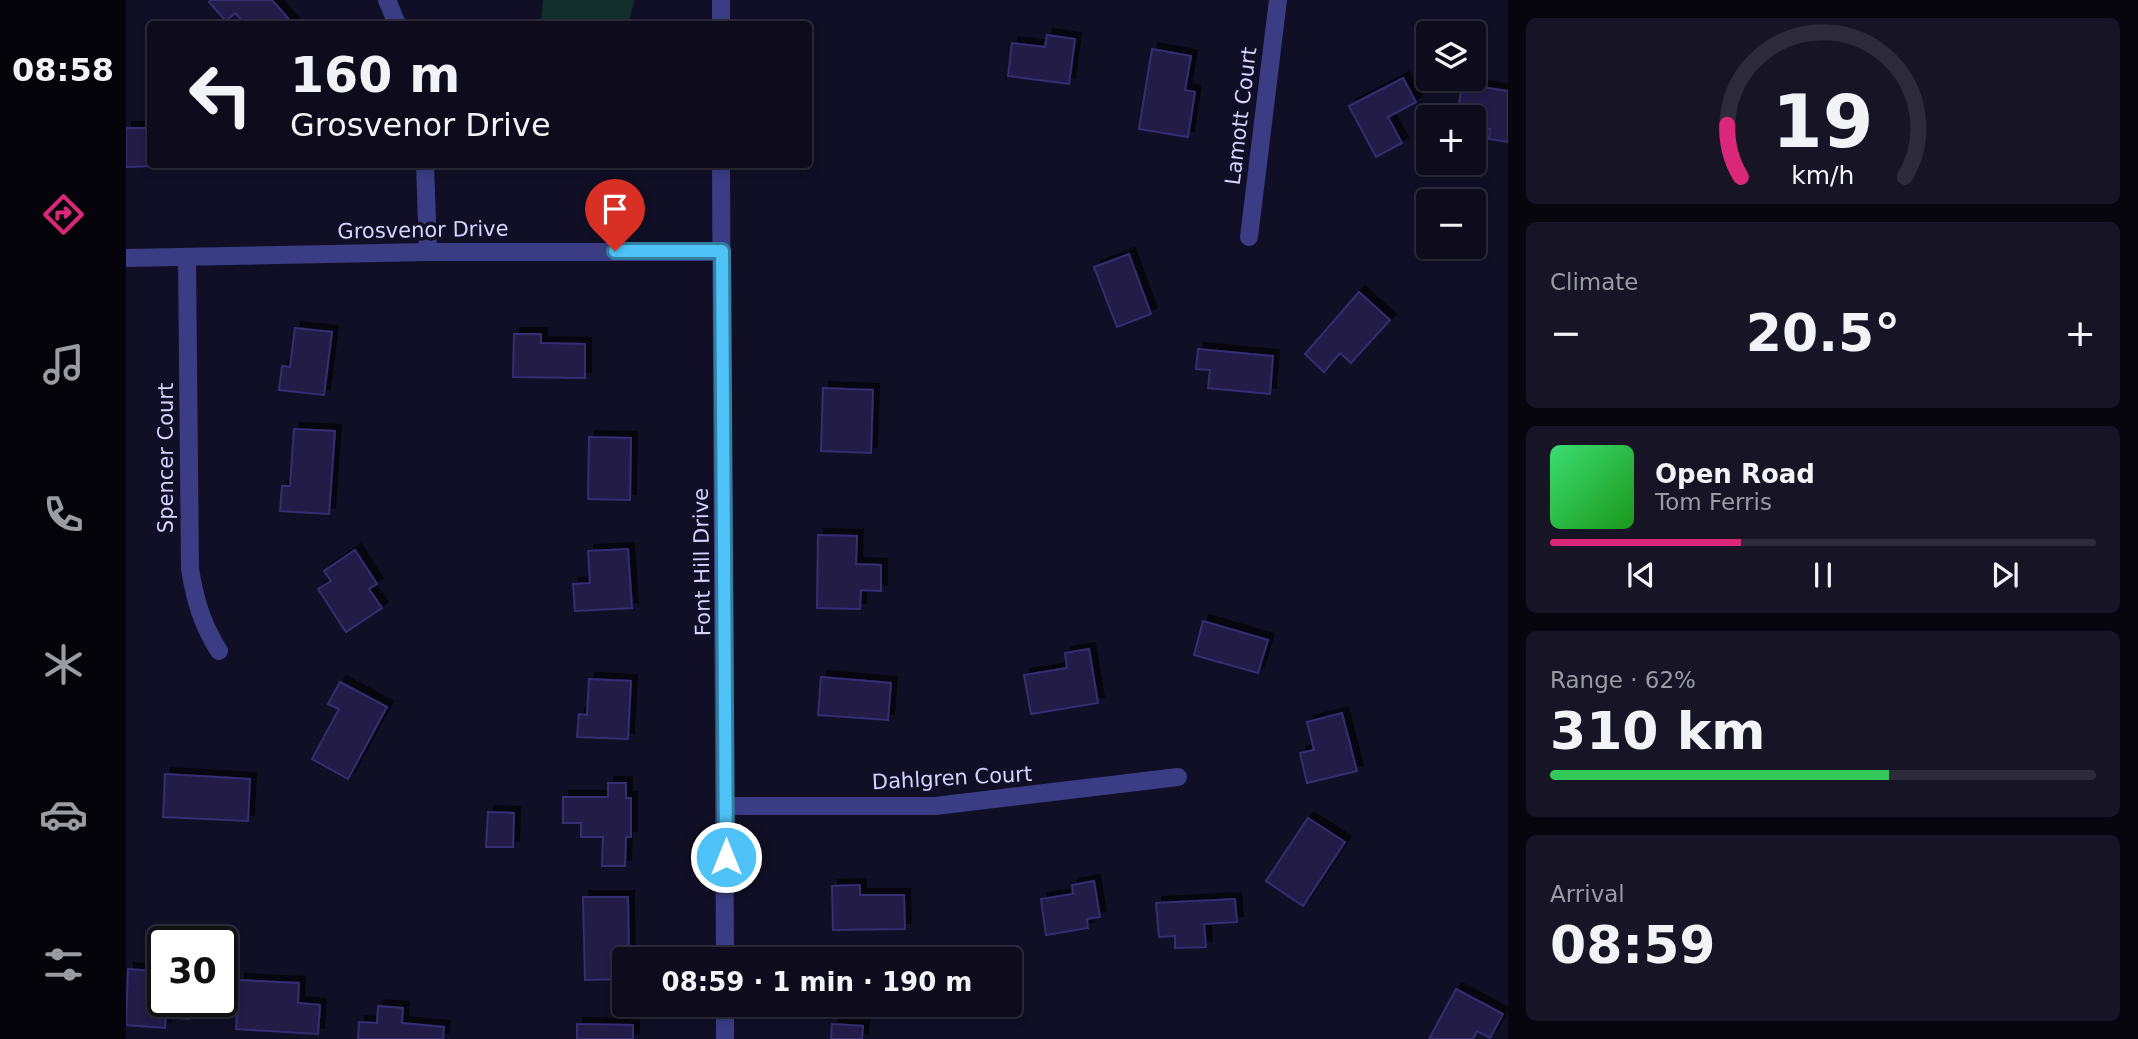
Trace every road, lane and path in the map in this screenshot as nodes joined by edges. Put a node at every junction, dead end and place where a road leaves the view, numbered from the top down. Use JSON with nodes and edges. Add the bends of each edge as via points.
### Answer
{"nodes":[{"id":1,"x":387,"y":0,"type":"edge"},
{"id":2,"x":721,"y":0,"type":"edge"},
{"id":3,"x":1279,"y":0,"type":"edge"},
{"id":4,"x":396,"y":21,"type":"edge"},
{"id":5,"x":721,"y":21,"type":"edge"},
{"id":6,"x":425,"y":168,"type":"edge"},
{"id":7,"x":721,"y":168,"type":"edge"},
{"id":8,"x":1249,"y":237,"type":"dead end"},
{"id":9,"x":722,"y":251,"type":"junction"},
{"id":10,"x":428,"y":252,"type":"junction"},
{"id":11,"x":126,"y":258,"type":"edge"},
{"id":12,"x":187,"y":258,"type":"junction"},
{"id":13,"x":219,"y":651,"type":"dead end"},
{"id":14,"x":1178,"y":777,"type":"dead end"},
{"id":15,"x":726,"y":806,"type":"junction"},
{"id":16,"x":725,"y":947,"type":"edge"},
{"id":17,"x":725,"y":1017,"type":"edge"},
{"id":18,"x":725,"y":1039,"type":"edge"}],
"edges":[{"from":1,"to":4,"type":"street"},
{"from":2,"to":5,"type":"street"},
{"from":3,"to":8,"type":"street","name":"Lamott Court"},
{"from":6,"to":10,"type":"street"},
{"from":7,"to":9,"type":"street","name":"Font Hill Drive"},
{"from":9,"to":10,"type":"street","name":"Grosvenor Drive"},
{"from":9,"to":15,"type":"street","name":"Font Hill Drive"},
{"from":10,"to":12,"type":"street","name":"Grosvenor Drive"},
{"from":11,"to":12,"type":"street","name":"Grosvenor Drive"},
{"from":12,"to":13,"type":"street","name":"Spencer Court","via":[[190,569],[198,611]]},
{"from":14,"to":15,"type":"street","name":"Dahlgren Court","via":[[935,806]]},
{"from":15,"to":16,"type":"street","name":"Font Hill Drive"},
{"from":17,"to":18,"type":"street"}]}
